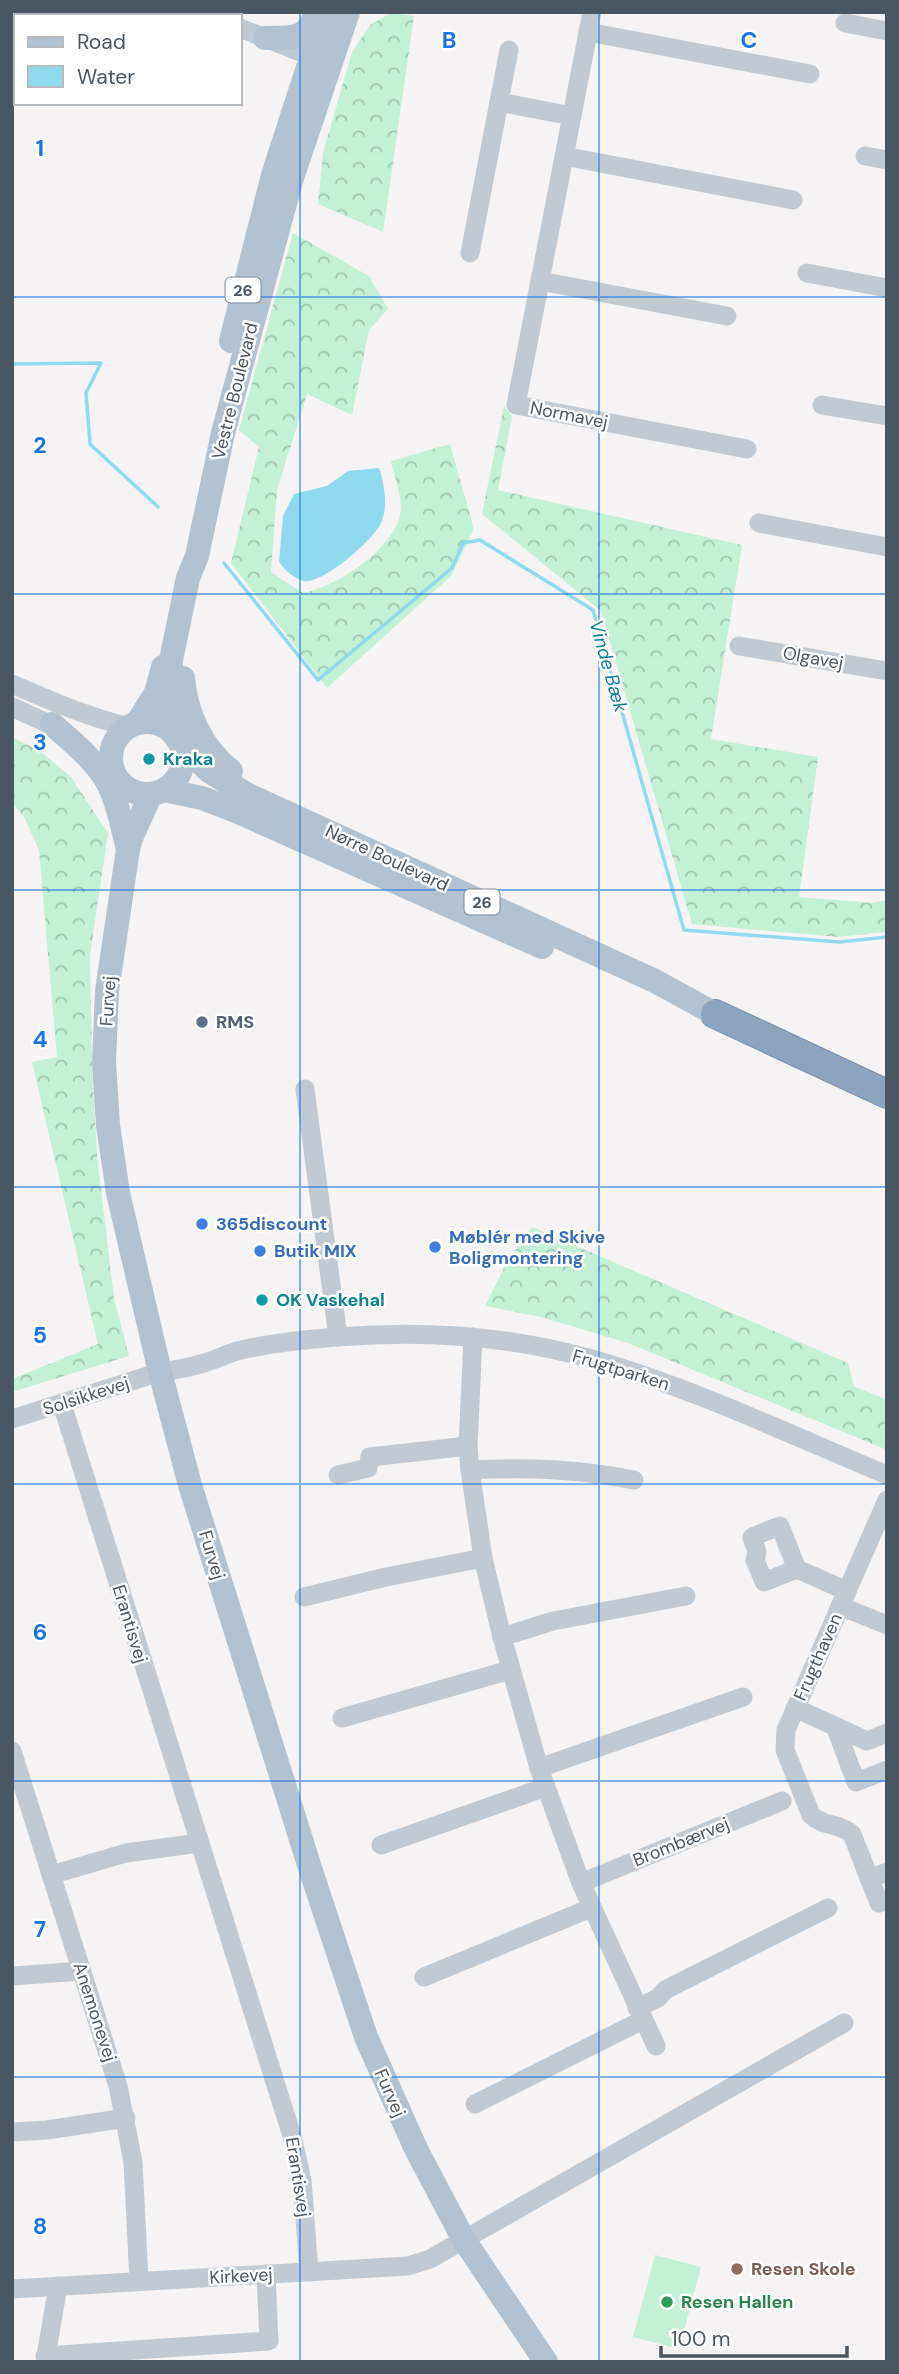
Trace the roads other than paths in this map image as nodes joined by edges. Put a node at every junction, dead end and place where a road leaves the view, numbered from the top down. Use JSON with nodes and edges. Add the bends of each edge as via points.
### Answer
{"nodes":[{"id":1,"x":317,"y":12,"type":"edge"},
{"id":2,"x":326,"y":12,"type":"edge"},
{"id":3,"x":348,"y":12,"type":"edge"},
{"id":4,"x":356,"y":12,"type":"edge"},
{"id":5,"x":590,"y":22,"type":"edge"},
{"id":6,"x":845,"y":23,"type":"dead end"},
{"id":7,"x":242,"y":29,"type":"edge"},
{"id":8,"x":887,"y":31,"type":"edge"},
{"id":9,"x":265,"y":38,"type":"junction"},
{"id":10,"x":509,"y":50,"type":"dead end"},
{"id":11,"x":320,"y":60,"type":"junction"},
{"id":12,"x":810,"y":74,"type":"dead end"},
{"id":13,"x":499,"y":102,"type":"junction"},
{"id":14,"x":316,"y":104,"type":"junction"},
{"id":15,"x":572,"y":116,"type":"junction"},
{"id":16,"x":564,"y":156,"type":"junction"},
{"id":17,"x":865,"y":156,"type":"dead end"},
{"id":18,"x":887,"y":160,"type":"edge"},
{"id":19,"x":793,"y":200,"type":"dead end"},
{"id":20,"x":470,"y":253,"type":"dead end"},
{"id":21,"x":807,"y":273,"type":"dead end"},
{"id":22,"x":540,"y":281,"type":"junction"},
{"id":23,"x":887,"y":288,"type":"edge"},
{"id":24,"x":727,"y":316,"type":"dead end"},
{"id":25,"x":822,"y":405,"type":"dead end"},
{"id":26,"x":887,"y":416,"type":"edge"},
{"id":27,"x":747,"y":449,"type":"dead end"},
{"id":28,"x":759,"y":523,"type":"dead end"},
{"id":29,"x":887,"y":547,"type":"edge"},
{"id":30,"x":197,"y":556,"type":"junction"},
{"id":31,"x":739,"y":646,"type":"dead end"},
{"id":32,"x":887,"y":671,"type":"edge"},
{"id":33,"x":12,"y":684,"type":"edge"},
{"id":34,"x":12,"y":707,"type":"edge"},
{"id":35,"x":52,"y":724,"type":"junction"},
{"id":36,"x":133,"y":725,"type":"junction"},
{"id":37,"x":178,"y":740,"type":"junction"},
{"id":38,"x":117,"y":776,"type":"junction"},
{"id":39,"x":158,"y":792,"type":"junction"},
{"id":40,"x":129,"y":844,"type":"junction"},
{"id":41,"x":379,"y":855,"type":"junction"},
{"id":42,"x":715,"y":1014,"type":"junction"},
{"id":43,"x":305,"y":1088,"type":"dead end"},
{"id":44,"x":887,"y":1094,"type":"edge"},
{"id":45,"x":338,"y":1337,"type":"junction"},
{"id":46,"x":473,"y":1337,"type":"junction"},
{"id":47,"x":160,"y":1372,"type":"junction"},
{"id":48,"x":61,"y":1404,"type":"junction"},
{"id":49,"x":12,"y":1419,"type":"edge"},
{"id":50,"x":468,"y":1446,"type":"junction"},
{"id":51,"x":470,"y":1470,"type":"junction"},
{"id":52,"x":338,"y":1475,"type":"dead end"},
{"id":53,"x":887,"y":1475,"type":"edge"},
{"id":54,"x":634,"y":1480,"type":"dead end"},
{"id":55,"x":887,"y":1500,"type":"edge"},
{"id":56,"x":483,"y":1558,"type":"junction"},
{"id":57,"x":797,"y":1569,"type":"dead end"},
{"id":58,"x":686,"y":1596,"type":"dead end"},
{"id":59,"x":304,"y":1597,"type":"dead end"},
{"id":60,"x":844,"y":1599,"type":"junction"},
{"id":61,"x":885,"y":1624,"type":"edge"},
{"id":62,"x":502,"y":1637,"type":"junction"},
{"id":63,"x":510,"y":1670,"type":"junction"},
{"id":64,"x":743,"y":1697,"type":"dead end"},
{"id":65,"x":795,"y":1708,"type":"junction"},
{"id":66,"x":342,"y":1718,"type":"dead end"},
{"id":67,"x":835,"y":1726,"type":"junction"},
{"id":68,"x":887,"y":1733,"type":"edge"},
{"id":69,"x":12,"y":1751,"type":"edge"},
{"id":70,"x":539,"y":1768,"type":"junction"},
{"id":71,"x":887,"y":1770,"type":"edge"},
{"id":72,"x":546,"y":1787,"type":"junction"},
{"id":73,"x":782,"y":1801,"type":"dead end"},
{"id":74,"x":200,"y":1843,"type":"junction"},
{"id":75,"x":382,"y":1845,"type":"dead end"},
{"id":76,"x":51,"y":1875,"type":"junction"},
{"id":77,"x":878,"y":1875,"type":"edge"},
{"id":78,"x":581,"y":1883,"type":"junction"},
{"id":79,"x":887,"y":1900,"type":"edge"},
{"id":80,"x":591,"y":1908,"type":"junction"},
{"id":81,"x":828,"y":1908,"type":"dead end"},
{"id":82,"x":82,"y":1971,"type":"junction"},
{"id":83,"x":12,"y":1976,"type":"edge"},
{"id":84,"x":424,"y":1978,"type":"dead end"},
{"id":85,"x":640,"y":2014,"type":"junction"},
{"id":86,"x":844,"y":2023,"type":"dead end"},
{"id":87,"x":656,"y":2046,"type":"dead end"},
{"id":88,"x":475,"y":2104,"type":"dead end"},
{"id":89,"x":126,"y":2118,"type":"junction"},
{"id":90,"x":12,"y":2132,"type":"edge"},
{"id":91,"x":464,"y":2240,"type":"junction"},
{"id":92,"x":309,"y":2272,"type":"junction"},
{"id":93,"x":266,"y":2274,"type":"junction"},
{"id":94,"x":139,"y":2281,"type":"junction"},
{"id":95,"x":58,"y":2286,"type":"junction"},
{"id":96,"x":12,"y":2289,"type":"edge"},
{"id":97,"x":45,"y":2359,"type":"edge"},
{"id":98,"x":546,"y":2362,"type":"edge"}],
"edges":[{"from":1,"to":9,"type":"main road","via":[[302,35]]},
{"from":2,"to":11,"type":"main road","name":"Vestre Boulevard","number":"26"},
{"from":3,"to":11,"type":"main road","name":"Vestre Boulevard","number":"26"},
{"from":4,"to":14,"type":"main road","via":[[328,88]]},
{"from":5,"to":12,"type":"street","name":"Normavej"},
{"from":5,"to":15,"type":"street","name":"Normavej"},
{"from":6,"to":8,"type":"street"},
{"from":7,"to":9,"type":"street"},
{"from":9,"to":11,"type":"street"},
{"from":10,"to":13,"type":"street"},
{"from":11,"to":14,"type":"main road","name":"Vestre Boulevard","number":"26"},
{"from":11,"to":36,"type":"main road","name":"Vestre Boulevard","number":"26","via":[[273,176],[244,285],[161,675],[156,693]]},
{"from":13,"to":15,"type":"street"},
{"from":13,"to":20,"type":"street"},
{"from":14,"to":30,"type":"main road","name":"Vestre Boulevard","number":"26","via":[[223,433]]},
{"from":15,"to":16,"type":"street","name":"Normavej"},
{"from":16,"to":19,"type":"street"},
{"from":16,"to":22,"type":"street","name":"Normavej"},
{"from":17,"to":18,"type":"street"},
{"from":21,"to":23,"type":"street"},
{"from":22,"to":24,"type":"street"},
{"from":22,"to":27,"type":"street","name":"Normavej","via":[[516,405]]},
{"from":25,"to":26,"type":"street"},
{"from":28,"to":29,"type":"street"},
{"from":30,"to":37,"type":"main road","name":"Vestre Boulevard","number":"26","via":[[171,660],[169,696]]},
{"from":30,"to":41,"type":"main road","number":"26","via":[[183,670],[184,693],[197,730],[210,751],[238,776],[351,834]]},
{"from":31,"to":32,"type":"street","name":"Olgavej"},
{"from":33,"to":36,"type":"street","via":[[100,720]]},
{"from":34,"to":35,"type":"street"},
{"from":35,"to":38,"type":"street","via":[[92,748]]},
{"from":35,"to":40,"type":"main road","via":[[107,781]]},
{"from":36,"to":37,"type":"main road","number":"26","via":[[158,724]]},
{"from":36,"to":38,"type":"main road","number":"26","via":[[116,741],[111,760]]},
{"from":37,"to":39,"type":"main road","number":"26","via":[[182,766],[172,783]]},
{"from":37,"to":41,"type":"main road","name":"Nørre Boulevard","number":"26","via":[[226,783]]},
{"from":38,"to":39,"type":"main road","number":"26","via":[[129,789]]},
{"from":38,"to":40,"type":"main road","name":"Furvej"},
{"from":39,"to":40,"type":"main road","name":"Furvej"},
{"from":39,"to":42,"type":"main road","name":"Nørre Boulevard","number":"26","via":[[202,798],[236,811],[530,943]]},
{"from":40,"to":47,"type":"main road","name":"Furvej","via":[[107,991],[104,1062],[118,1193]]},
{"from":41,"to":42,"type":"main road","name":"Nørre Boulevard","number":"26","via":[[655,981]]},
{"from":42,"to":44,"type":"highway","name":"Nørre Boulevard","number":"26"},
{"from":43,"to":45,"type":"street"},
{"from":45,"to":46,"type":"street","name":"Frugtparken"},
{"from":45,"to":47,"type":"street","name":"Frugtparken","via":[[264,1345]]},
{"from":46,"to":50,"type":"street"},
{"from":46,"to":53,"type":"street","name":"Frugtparken","via":[[542,1347],[654,1379]]},
{"from":47,"to":48,"type":"street","name":"Solsikkevej"},
{"from":47,"to":91,"type":"main road","name":"Furvej","via":[[190,1485],[366,2037],[416,2150]]},
{"from":48,"to":49,"type":"street","name":"Solsikkevej"},
{"from":48,"to":74,"type":"street","name":"Erantisvej"},
{"from":50,"to":51,"type":"street"},
{"from":50,"to":52,"type":"street","via":[[370,1457],[368,1468]]},
{"from":51,"to":54,"type":"street","via":[[542,1468]]},
{"from":51,"to":56,"type":"street"},
{"from":55,"to":60,"type":"street","name":"Frugthaven"},
{"from":56,"to":59,"type":"street"},
{"from":56,"to":62,"type":"street"},
{"from":57,"to":60,"type":"street","name":"Frugthaven"},
{"from":58,"to":62,"type":"street","via":[[553,1621]]},
{"from":60,"to":61,"type":"street","name":"Frugthaven"},
{"from":60,"to":65,"type":"street","name":"Frugthaven"},
{"from":62,"to":63,"type":"street"},
{"from":63,"to":66,"type":"street"},
{"from":63,"to":70,"type":"street"},
{"from":64,"to":70,"type":"street"},
{"from":65,"to":67,"type":"street","name":"Frugthaven"},
{"from":65,"to":77,"type":"street","name":"Frugthaven","via":[[786,1730],[785,1750],[811,1815],[845,1827]]},
{"from":67,"to":68,"type":"street","name":"Frugthaven","via":[[867,1741]]},
{"from":67,"to":71,"type":"street","via":[[856,1782]]},
{"from":69,"to":76,"type":"street","name":"Anemonevej"},
{"from":70,"to":72,"type":"street"},
{"from":72,"to":75,"type":"street"},
{"from":72,"to":78,"type":"street"},
{"from":73,"to":78,"type":"street","name":"Brombærvej"},
{"from":74,"to":76,"type":"street","via":[[125,1853]]},
{"from":74,"to":92,"type":"street","name":"Erantisvej","via":[[292,2136],[302,2180]]},
{"from":76,"to":82,"type":"street","name":"Anemonevej"},
{"from":77,"to":79,"type":"street","name":"Frugthaven","via":[[879,1903]]},
{"from":78,"to":80,"type":"street"},
{"from":80,"to":84,"type":"street"},
{"from":80,"to":85,"type":"street"},
{"from":81,"to":85,"type":"street","via":[[666,1990]]},
{"from":82,"to":83,"type":"street"},
{"from":82,"to":89,"type":"street","name":"Anemonevej"},
{"from":85,"to":87,"type":"street"},
{"from":85,"to":88,"type":"street"},
{"from":86,"to":91,"type":"street"},
{"from":89,"to":90,"type":"street"},
{"from":89,"to":94,"type":"street","name":"Anemonevej"},
{"from":91,"to":92,"type":"street","name":"Kirkevej","via":[[408,2266]]},
{"from":91,"to":98,"type":"main road","name":"Furvej"},
{"from":92,"to":93,"type":"street","name":"Kirkevej"},
{"from":93,"to":94,"type":"street","name":"Kirkevej"},
{"from":93,"to":97,"type":"street","via":[[269,2341]]},
{"from":94,"to":95,"type":"street","name":"Kirkevej"},
{"from":95,"to":96,"type":"street","name":"Kirkevej"},
{"from":95,"to":97,"type":"street"}]}
